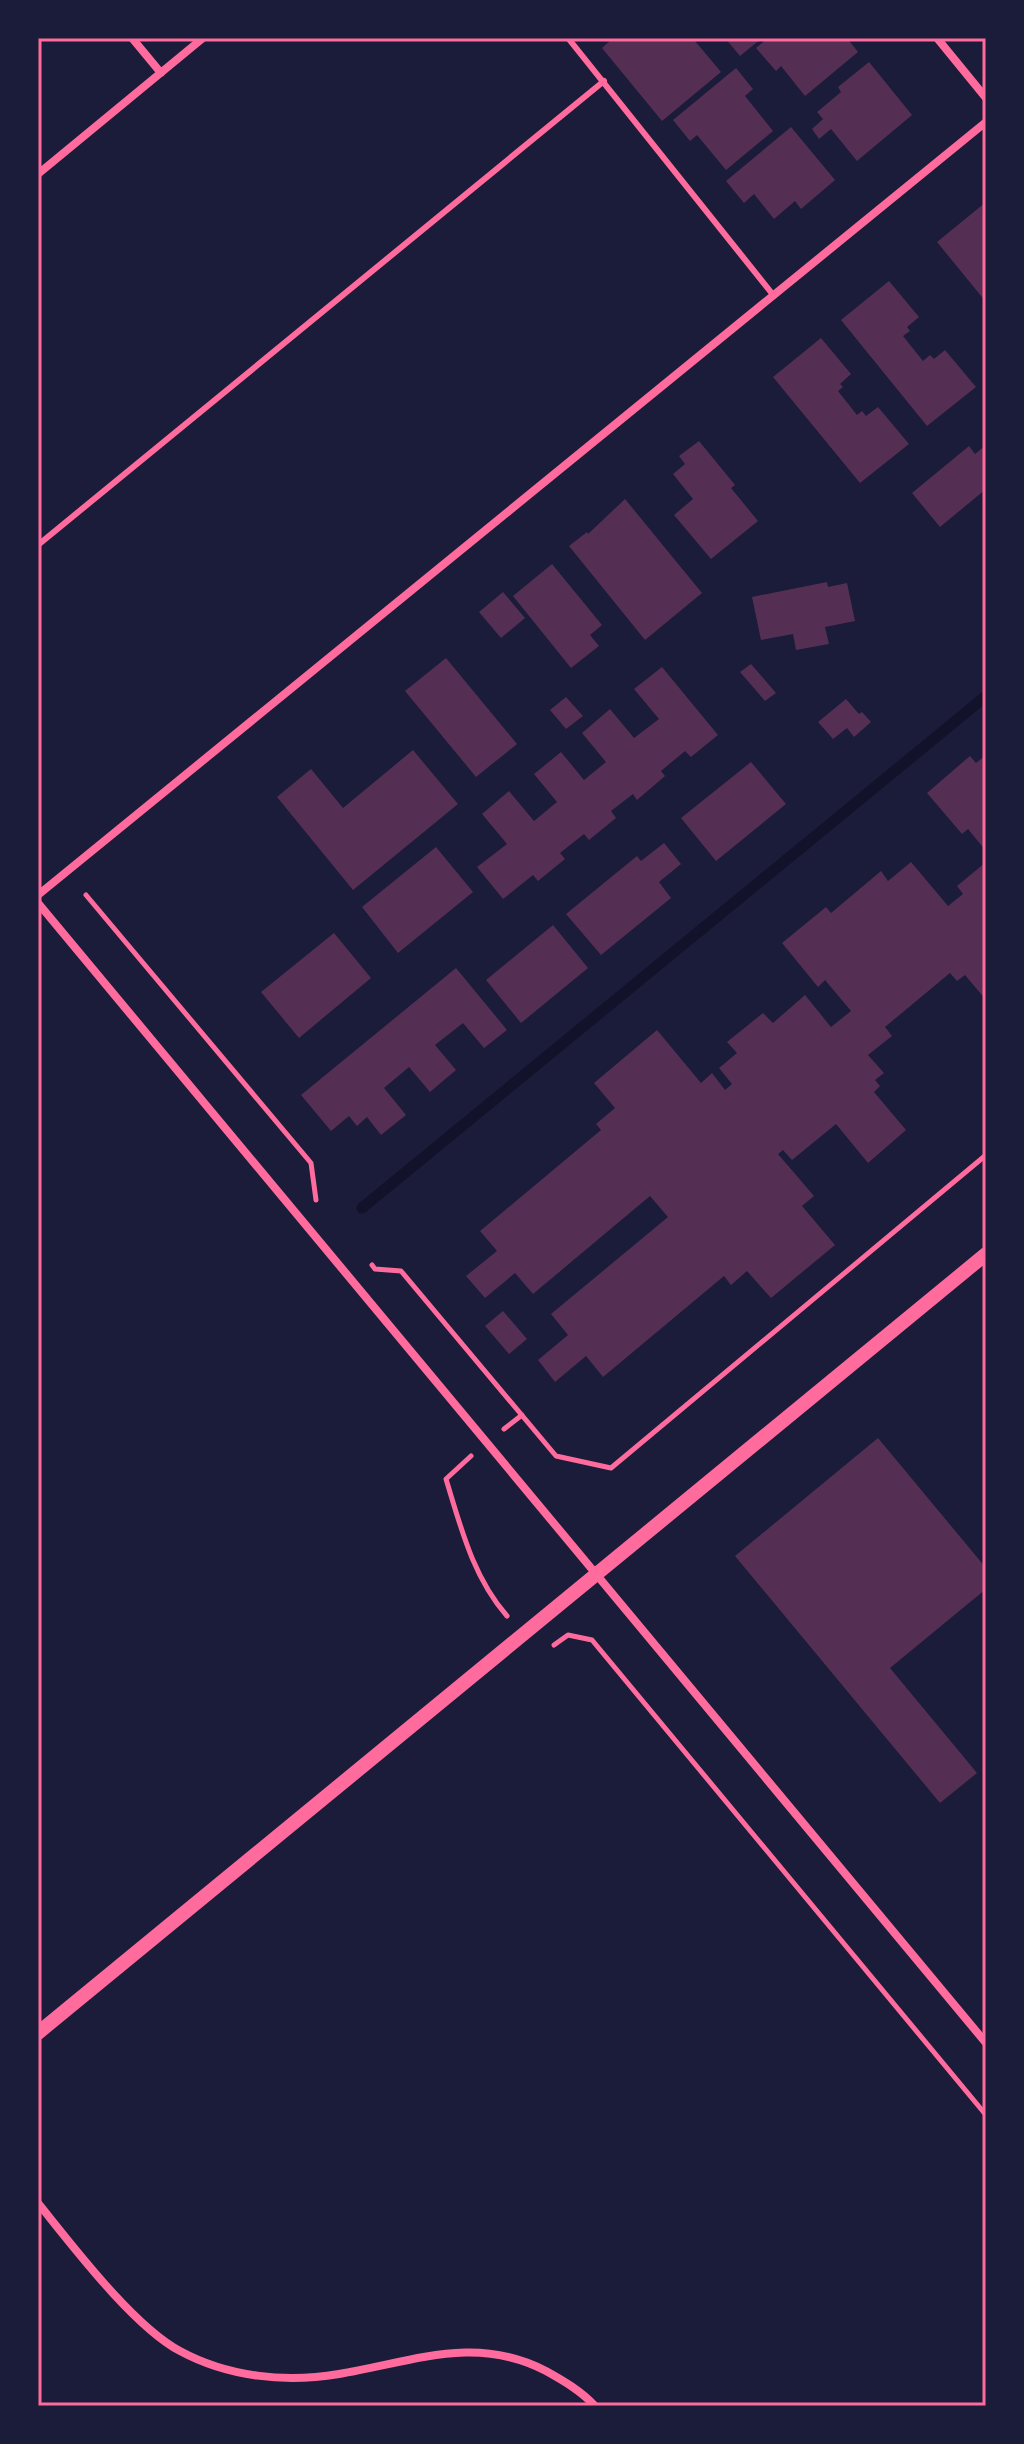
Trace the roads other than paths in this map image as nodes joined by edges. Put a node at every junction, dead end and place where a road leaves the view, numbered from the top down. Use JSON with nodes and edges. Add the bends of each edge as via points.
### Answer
{"nodes":[{"id":1,"x":132,"y":38,"type":"edge"},
{"id":2,"x":203,"y":38,"type":"edge"},
{"id":3,"x":568,"y":38,"type":"edge"},
{"id":4,"x":937,"y":38,"type":"edge"},
{"id":5,"x":161,"y":73,"type":"junction"},
{"id":6,"x":604,"y":81,"type":"junction"},
{"id":7,"x":986,"y":98,"type":"edge"},
{"id":8,"x":986,"y":122,"type":"edge"},
{"id":9,"x":38,"y":174,"type":"edge"},
{"id":10,"x":774,"y":296,"type":"junction"},
{"id":11,"x":38,"y":545,"type":"edge"},
{"id":12,"x":38,"y":895,"type":"edge"},
{"id":13,"x":38,"y":903,"type":"edge"},
{"id":14,"x":986,"y":1254,"type":"edge"},
{"id":15,"x":597,"y":1575,"type":"junction"},
{"id":16,"x":38,"y":2033,"type":"edge"},
{"id":17,"x":986,"y":2043,"type":"edge"},
{"id":18,"x":38,"y":2203,"type":"edge"},
{"id":19,"x":595,"y":2406,"type":"edge"}],
"edges":[{"from":1,"to":5,"type":"street"},
{"from":2,"to":5,"type":"street"},
{"from":3,"to":6,"type":"lane"},
{"from":4,"to":7,"type":"street"},
{"from":5,"to":9,"type":"street"},
{"from":6,"to":10,"type":"lane"},
{"from":6,"to":11,"type":"lane"},
{"from":8,"to":10,"type":"street"},
{"from":10,"to":12,"type":"street"},
{"from":13,"to":15,"type":"street"},
{"from":14,"to":15,"type":"street"},
{"from":15,"to":16,"type":"street"},
{"from":15,"to":17,"type":"street"},
{"from":18,"to":19,"type":"street","via":[[129,2309],[177,2350],[200,2361],[229,2371],[292,2378],[338,2375],[435,2354],[497,2353],[560,2379]]}]}
